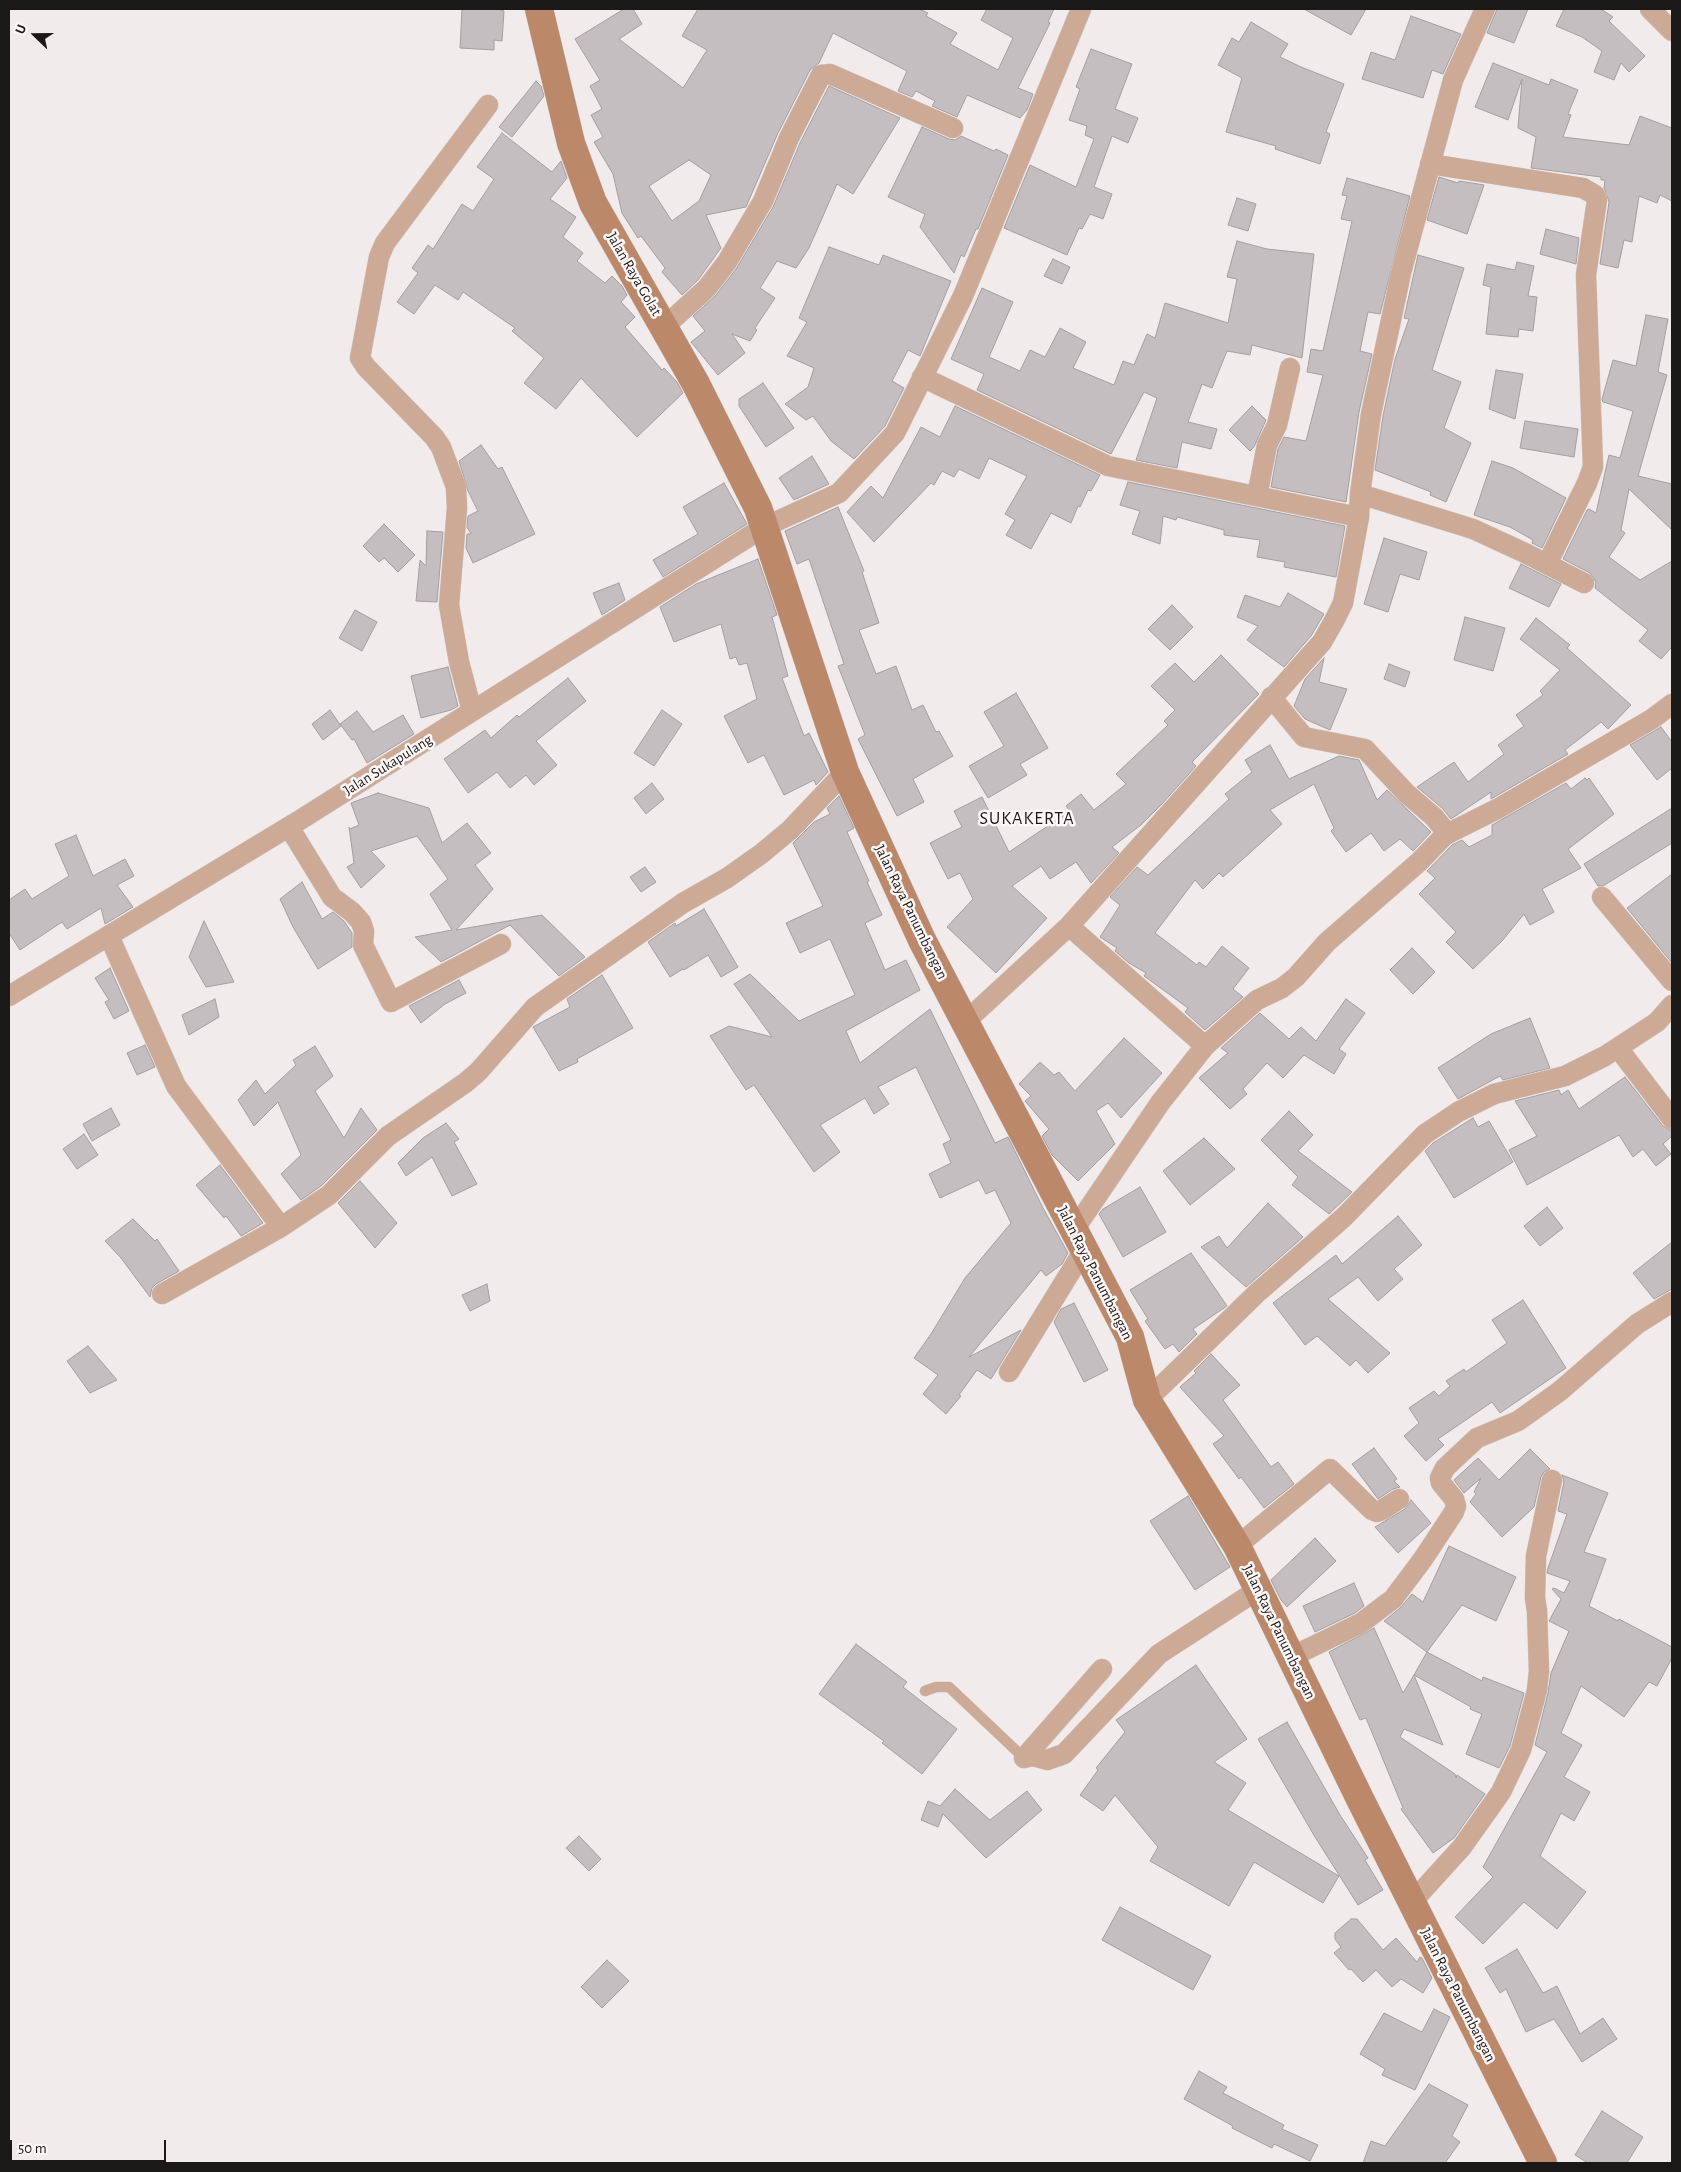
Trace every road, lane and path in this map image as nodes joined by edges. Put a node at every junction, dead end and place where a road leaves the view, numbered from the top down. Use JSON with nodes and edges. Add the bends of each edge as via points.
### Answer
{"nodes":[{"id":1,"x":539,"y":9,"type":"edge"},
{"id":2,"x":1081,"y":9,"type":"edge"},
{"id":3,"x":1485,"y":9,"type":"edge"},
{"id":4,"x":1650,"y":9,"type":"edge"},
{"id":5,"x":1672,"y":31,"type":"edge"},
{"id":6,"x":488,"y":105,"type":"dead end"},
{"id":7,"x":953,"y":128,"type":"dead end"},
{"id":8,"x":1430,"y":164,"type":"junction"},
{"id":9,"x":664,"y":328,"type":"junction"},
{"id":10,"x":1290,"y":368,"type":"dead end"},
{"id":11,"x":922,"y":377,"type":"junction"},
{"id":12,"x":1360,"y":494,"type":"junction"},
{"id":13,"x":1256,"y":496,"type":"junction"},
{"id":14,"x":1359,"y":517,"type":"junction"},
{"id":15,"x":764,"y":527,"type":"junction"},
{"id":16,"x":1547,"y":564,"type":"junction"},
{"id":17,"x":1584,"y":583,"type":"dead end"},
{"id":18,"x":1272,"y":698,"type":"junction"},
{"id":19,"x":1672,"y":704,"type":"edge"},
{"id":20,"x":472,"y":712,"type":"junction"},
{"id":21,"x":845,"y":772,"type":"junction"},
{"id":22,"x":289,"y":827,"type":"junction"},
{"id":23,"x":1448,"y":834,"type":"junction"},
{"id":24,"x":1602,"y":897,"type":"dead end"},
{"id":25,"x":1069,"y":926,"type":"junction"},
{"id":26,"x":109,"y":936,"type":"junction"},
{"id":27,"x":501,"y":944,"type":"dead end"},
{"id":28,"x":1672,"y":981,"type":"edge"},
{"id":29,"x":9,"y":996,"type":"edge"},
{"id":30,"x":1672,"y":1005,"type":"edge"},
{"id":31,"x":965,"y":1022,"type":"junction"},
{"id":32,"x":1205,"y":1046,"type":"junction"},
{"id":33,"x":1618,"y":1048,"type":"junction"},
{"id":34,"x":1672,"y":1119,"type":"edge"},
{"id":35,"x":281,"y":1227,"type":"junction"},
{"id":36,"x":1079,"y":1240,"type":"junction"},
{"id":37,"x":162,"y":1294,"type":"dead end"},
{"id":38,"x":1672,"y":1302,"type":"edge"},
{"id":39,"x":1009,"y":1372,"type":"dead end"},
{"id":40,"x":1147,"y":1400,"type":"junction"},
{"id":41,"x":1552,"y":1480,"type":"dead end"},
{"id":42,"x":1399,"y":1499,"type":"dead end"},
{"id":43,"x":1237,"y":1546,"type":"junction"},
{"id":44,"x":1258,"y":1589,"type":"junction"},
{"id":45,"x":1291,"y":1657,"type":"junction"},
{"id":46,"x":1102,"y":1669,"type":"dead end"},
{"id":47,"x":925,"y":1691,"type":"dead end"},
{"id":48,"x":1024,"y":1758,"type":"junction"},
{"id":49,"x":1412,"y":1902,"type":"junction"},
{"id":50,"x":1542,"y":2163,"type":"edge"}],
"edges":[{"from":1,"to":9,"type":"main road","name":"Jalan Raya Golat","via":[[571,143],[593,203]]},
{"from":2,"to":11,"type":"street","name":"Jalan Sukapulang","via":[[962,296]]},
{"from":3,"to":8,"type":"street","via":[[1453,80]]},
{"from":4,"to":5,"type":"street"},
{"from":6,"to":20,"type":"street","via":[[384,243],[360,358],[434,437],[456,487],[449,605]]},
{"from":7,"to":9,"type":"street","via":[[830,74],[821,74],[763,202],[727,262],[707,288]]},
{"from":8,"to":12,"type":"street","via":[[1400,273],[1371,414]]},
{"from":8,"to":16,"type":"street","via":[[1583,188],[1595,195],[1586,275],[1593,467]]},
{"from":9,"to":15,"type":"main road","name":"Jalan Raya Golat","via":[[705,402],[758,508]]},
{"from":10,"to":13,"type":"street","via":[[1277,425],[1267,444]]},
{"from":11,"to":13,"type":"street","via":[[1108,466]]},
{"from":11,"to":15,"type":"street","name":"Jalan Sukapulang","via":[[895,434],[839,493]]},
{"from":12,"to":14,"type":"street"},
{"from":12,"to":16,"type":"street","via":[[1473,530]]},
{"from":13,"to":14,"type":"street"},
{"from":14,"to":18,"type":"street","via":[[1343,603],[1322,642]]},
{"from":15,"to":20,"type":"street","name":"Jalan Sukapulang"},
{"from":15,"to":21,"type":"main road","name":"Jalan Raya Panumbangan"},
{"from":16,"to":17,"type":"street"},
{"from":18,"to":23,"type":"street","via":[[1304,737],[1365,750]]},
{"from":18,"to":25,"type":"street"},
{"from":19,"to":23,"type":"street","via":[[1652,719],[1508,803]]},
{"from":20,"to":22,"type":"street","name":"Jalan Sukapulang"},
{"from":21,"to":31,"type":"main road","name":"Jalan Raya Panumbangan","via":[[922,940]]},
{"from":21,"to":35,"type":"street","via":[[790,830],[761,854],[683,903],[540,1004],[465,1083],[388,1136],[329,1195]]},
{"from":22,"to":26,"type":"street","name":"Jalan Sukapulang"},
{"from":22,"to":27,"type":"street","via":[[332,897],[361,922],[363,945],[391,1002]]},
{"from":23,"to":32,"type":"street","via":[[1327,942],[1282,988],[1257,1000]]},
{"from":24,"to":28,"type":"street"},
{"from":25,"to":31,"type":"street"},
{"from":25,"to":32,"type":"street"},
{"from":26,"to":29,"type":"street","name":"Jalan Sukapulang"},
{"from":26,"to":35,"type":"street","via":[[176,1086]]},
{"from":30,"to":33,"type":"street","via":[[1657,1022]]},
{"from":31,"to":36,"type":"main road","name":"Jalan Raya Panumbangan"},
{"from":32,"to":36,"type":"street","via":[[1160,1103]]},
{"from":33,"to":34,"type":"street"},
{"from":33,"to":40,"type":"street","via":[[1565,1076],[1494,1094],[1425,1134],[1343,1218],[1256,1293]]},
{"from":35,"to":37,"type":"street"},
{"from":36,"to":39,"type":"street"},
{"from":36,"to":40,"type":"main road","name":"Jalan Raya Panumbangan","via":[[1130,1337]]},
{"from":38,"to":45,"type":"street","via":[[1637,1324],[1560,1391],[1518,1421],[1477,1438],[1445,1468],[1441,1483],[1454,1499],[1454,1512],[1393,1599],[1361,1623]]},
{"from":40,"to":43,"type":"main road","name":"Jalan Raya Panumbangan"},
{"from":41,"to":49,"type":"street","via":[[1536,1556],[1537,1690],[1521,1750],[1501,1792],[1462,1847]]},
{"from":42,"to":43,"type":"street","via":[[1376,1512],[1330,1469]]},
{"from":43,"to":44,"type":"main road","name":"Jalan Raya Panumbangan"},
{"from":44,"to":45,"type":"main road","name":"Jalan Raya Panumbangan"},
{"from":44,"to":48,"type":"street","via":[[1159,1654],[1064,1754],[1047,1760],[1033,1756]]},
{"from":45,"to":49,"type":"main road","name":"Jalan Raya Panumbangan"},
{"from":46,"to":48,"type":"street"},
{"from":47,"to":48,"type":"lane","via":[[936,1687],[949,1688]]},
{"from":49,"to":50,"type":"main road","name":"Jalan Raya Panumbangan"}]}
